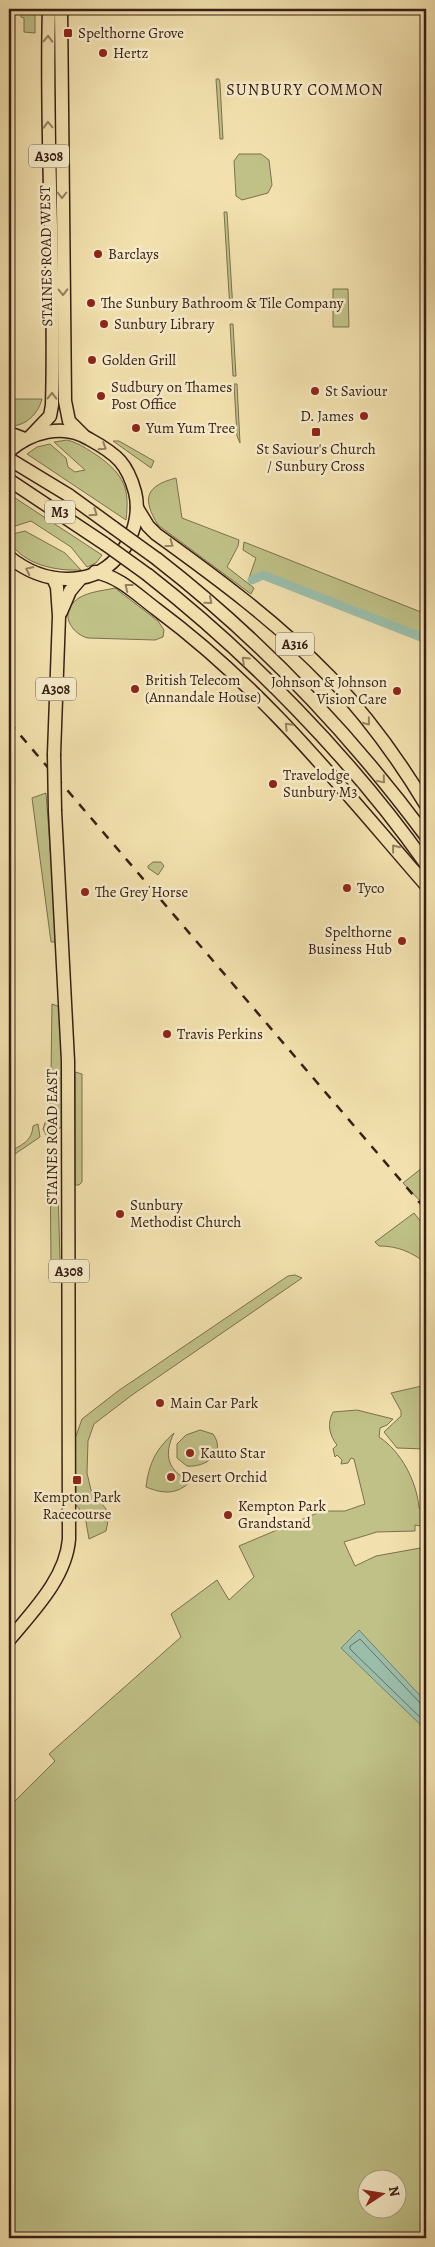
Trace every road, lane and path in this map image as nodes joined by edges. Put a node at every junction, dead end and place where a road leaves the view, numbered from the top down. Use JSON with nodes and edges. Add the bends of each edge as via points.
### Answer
{"nodes":[{"id":1,"x":49,"y":9,"type":"edge"},
{"id":2,"x":61,"y":9,"type":"edge"},
{"id":3,"x":57,"y":244,"type":"junction"},
{"id":4,"x":9,"y":433,"type":"edge"},
{"id":5,"x":84,"y":436,"type":"junction"},
{"id":6,"x":28,"y":438,"type":"junction"},
{"id":7,"x":9,"y":451,"type":"edge"},
{"id":8,"x":9,"y":459,"type":"edge"},
{"id":9,"x":11,"y":481,"type":"edge"},
{"id":10,"x":137,"y":508,"type":"junction"},
{"id":11,"x":9,"y":557,"type":"edge"},
{"id":12,"x":95,"y":572,"type":"junction"},
{"id":13,"x":53,"y":578,"type":"junction"},
{"id":14,"x":81,"y":578,"type":"junction"},
{"id":15,"x":158,"y":610,"type":"junction"},
{"id":16,"x":59,"y":616,"type":"junction"},
{"id":17,"x":167,"y":623,"type":"dead end"},
{"id":18,"x":426,"y":805,"type":"edge"},
{"id":19,"x":426,"y":836,"type":"edge"},
{"id":20,"x":426,"y":864,"type":"edge"},
{"id":21,"x":426,"y":885,"type":"edge"},
{"id":22,"x":9,"y":1640,"type":"edge"}],
"edges":[{"from":3,"to":1,"type":"highway","number":"A308","one_way":true,"via":[[47,86]]},
{"from":2,"to":3,"type":"highway","name":"STAINES ROAD WEST","number":"A308","one_way":true},
{"from":3,"to":5,"type":"highway","name":"STAINES ROAD WEST","number":"A308","one_way":true,"via":[[65,401],[69,421]]},
{"from":6,"to":3,"type":"highway","number":"A308","one_way":true,"via":[[50,416],[52,405]]},
{"from":4,"to":6,"type":"highway"},
{"from":5,"to":6,"type":"highway","via":[[69,430]]},
{"from":5,"to":10,"type":"highway","one_way":true,"via":[[120,461],[132,480]]},
{"from":6,"to":7,"type":"highway"},
{"from":8,"to":19,"type":"highway","number":"M3","one_way":true,"bridge":true,"via":[[114,528],[224,613],[286,671],[401,802]]},
{"from":20,"to":9,"type":"highway","number":"M3","one_way":true,"bridge":true,"via":[[374,797],[274,686],[148,575]]},
{"from":10,"to":12,"type":"highway","via":[[134,531],[124,549],[112,562]]},
{"from":10,"to":18,"type":"highway","number":"A316","one_way":true,"via":[[156,534],[252,606],[330,678],[370,725]]},
{"from":13,"to":11,"type":"highway","one_way":true,"via":[[36,574]]},
{"from":12,"to":14,"type":"highway"},
{"from":15,"to":12,"type":"highway","one_way":true,"via":[[116,578]]},
{"from":13,"to":14,"type":"highway"},
{"from":13,"to":16,"type":"highway","name":"STAINES ROAD EAST","number":"A308","via":[[57,587]]},
{"from":14,"to":16,"type":"highway","name":"STAINES ROAD EAST","number":"A308","via":[[70,591]]},
{"from":15,"to":17,"type":"highway"},
{"from":21,"to":15,"type":"highway","one_way":true,"via":[[290,727],[251,687]]},
{"from":16,"to":22,"type":"highway","name":"STAINES ROAD EAST","number":"A308","bridge":true,"via":[[54,754],[68,1061],[69,1539],[57,1576]]}]}
